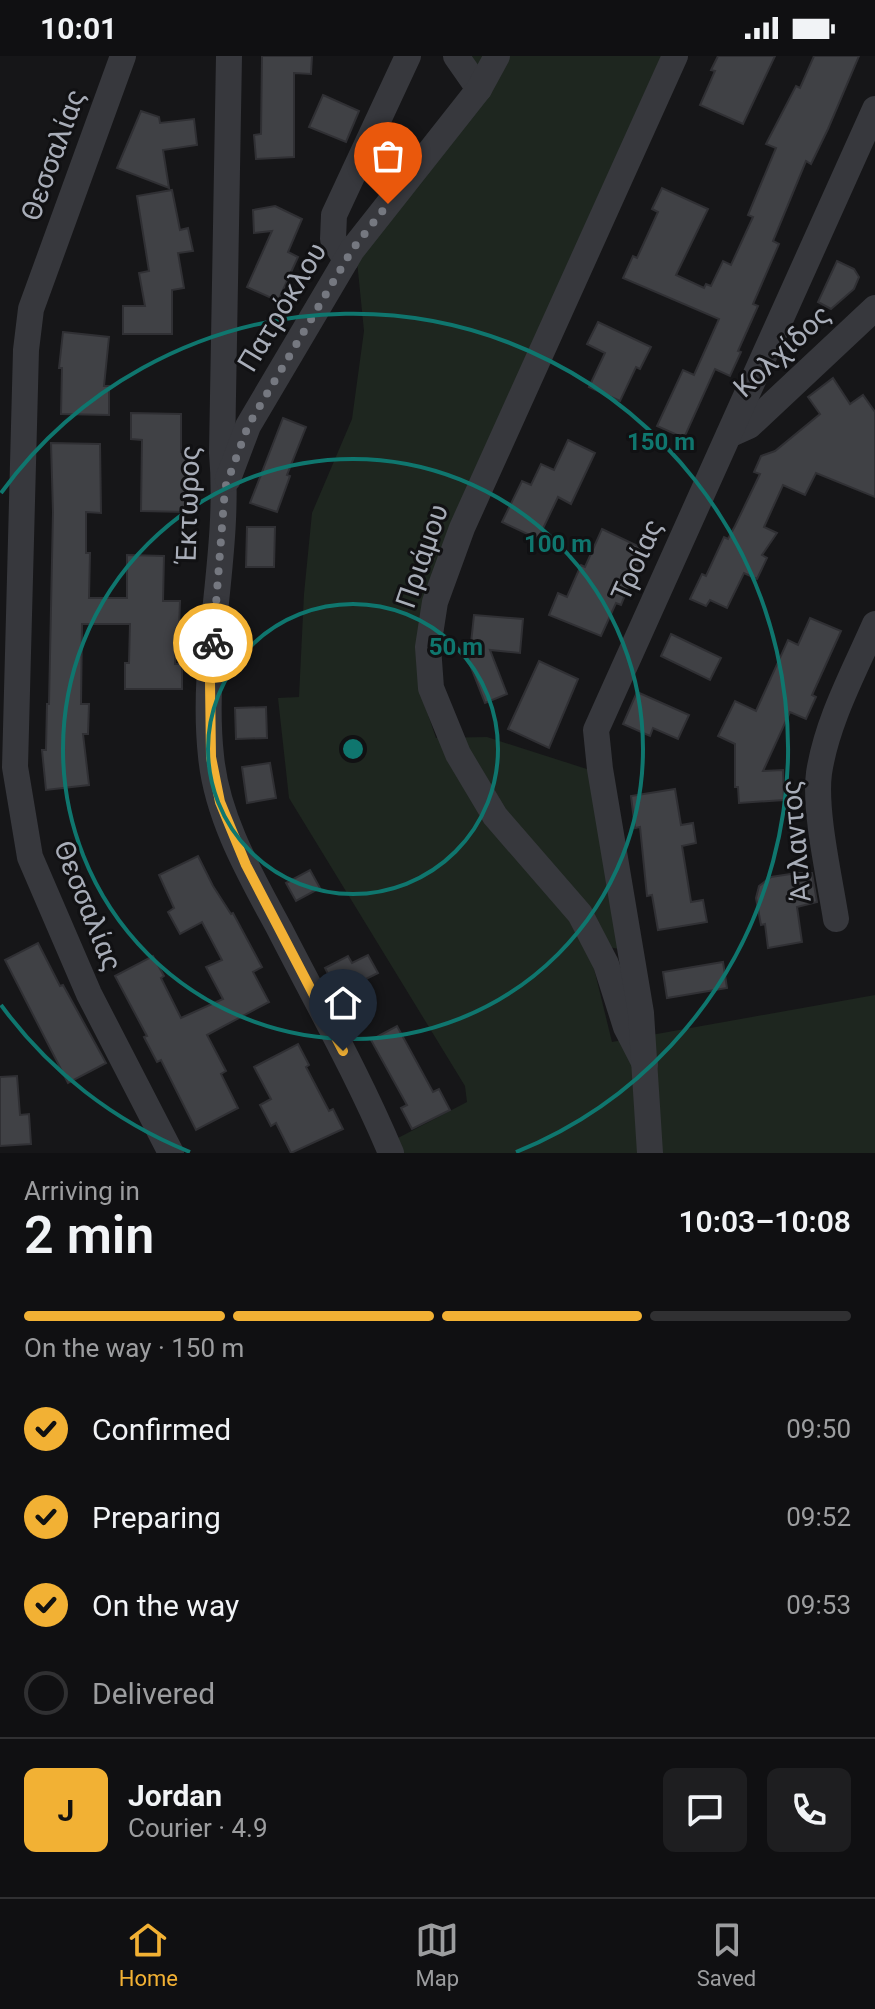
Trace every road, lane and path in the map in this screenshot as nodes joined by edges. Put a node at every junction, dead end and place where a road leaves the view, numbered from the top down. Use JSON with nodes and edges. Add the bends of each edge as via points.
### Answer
{"nodes":[{"id":1,"x":123,"y":56,"type":"edge"},
{"id":2,"x":229,"y":56,"type":"edge"},
{"id":3,"x":408,"y":56,"type":"edge"},
{"id":4,"x":456,"y":56,"type":"edge"},
{"id":5,"x":497,"y":56,"type":"edge"},
{"id":6,"x":675,"y":56,"type":"edge"},
{"id":7,"x":479,"y":89,"type":"junction"},
{"id":8,"x":875,"y":109,"type":"edge"},
{"id":9,"x":346,"y":260,"type":"junction"},
{"id":10,"x":875,"y":308,"type":"edge"},
{"id":11,"x":729,"y":435,"type":"junction"},
{"id":12,"x":225,"y":488,"type":"junction"},
{"id":13,"x":875,"y":624,"type":"edge"},
{"id":14,"x":8,"y":775,"type":"edge"},
{"id":15,"x":836,"y":919,"type":"dead end"},
{"id":16,"x":645,"y":1064,"type":"junction"},
{"id":17,"x":171,"y":1153,"type":"edge"},
{"id":18,"x":391,"y":1153,"type":"edge"},
{"id":19,"x":650,"y":1153,"type":"edge"}],
"edges":[{"from":1,"to":14,"type":"street","name":"Θεσσαλίας","via":[[31,309]]},
{"from":2,"to":12,"type":"street","name":"Έκτωρος"},
{"from":3,"to":9,"type":"street","via":[[334,215],[333,239]]},
{"from":4,"to":7,"type":"street"},
{"from":5,"to":7,"type":"street","name":"Πατρόκλου"},
{"from":6,"to":16,"type":"street","name":"Πριάμου","via":[[462,528],[435,602],[428,647],[431,688],[458,754],[495,816],[580,914]]},
{"from":7,"to":9,"type":"street","name":"Πατρόκλου"},
{"from":8,"to":11,"type":"street","name":"Τροίας"},
{"from":9,"to":12,"type":"street","name":"Πατρόκλου","via":[[248,426]]},
{"from":10,"to":11,"type":"street","name":"Κολχίδος","via":[[749,426]]},
{"from":11,"to":16,"type":"street","name":"Τροίας","via":[[596,730]]},
{"from":12,"to":18,"type":"street","name":"Έκτωρος","via":[[210,682],[211,757],[220,802],[246,865]]},
{"from":13,"to":15,"type":"street","name":"Άτλαντος","via":[[831,725],[819,775]]},
{"from":14,"to":17,"type":"street","name":"Θεσσαλίας","via":[[30,857],[89,994]]},
{"from":16,"to":19,"type":"street","name":"Πριάμου"}]}
